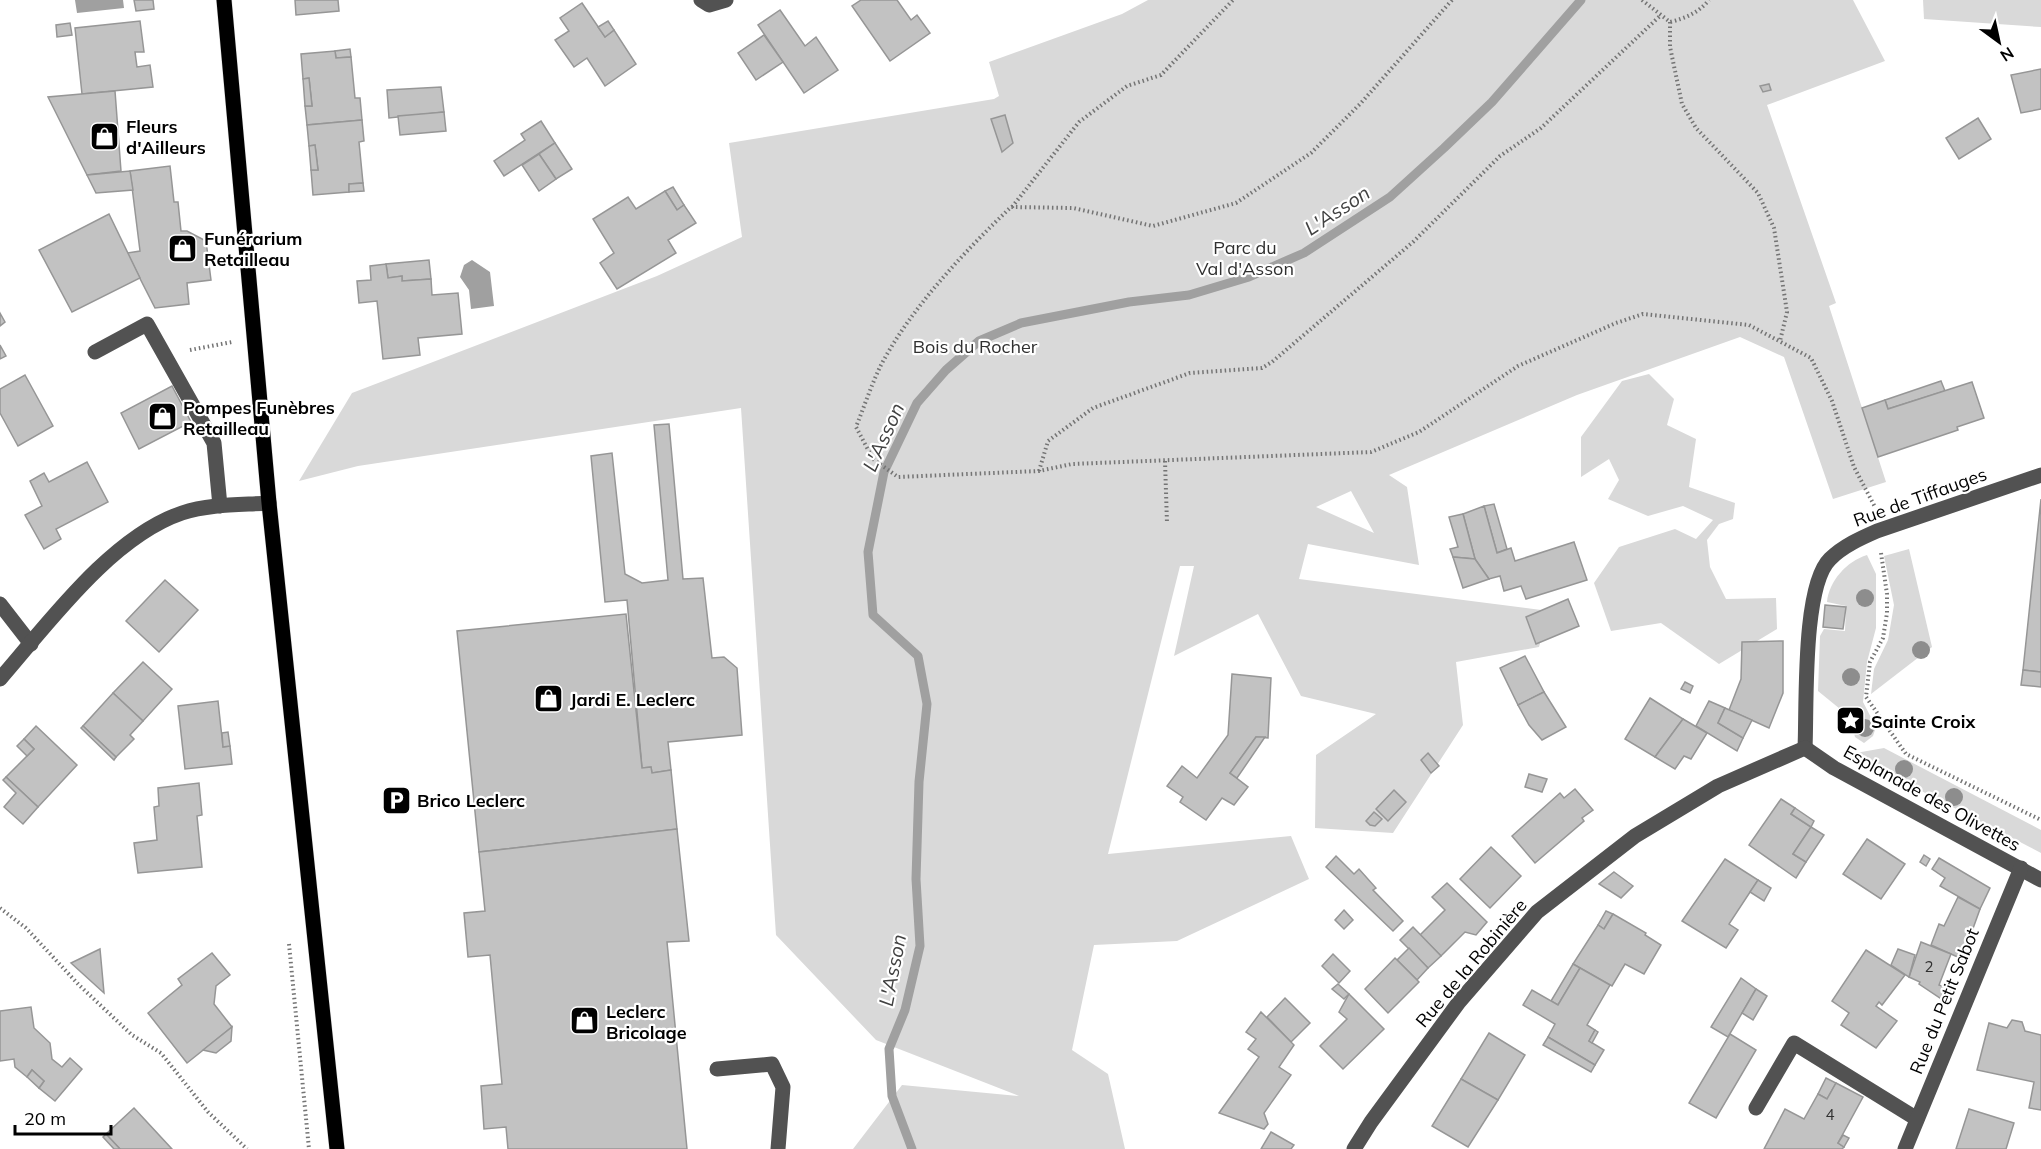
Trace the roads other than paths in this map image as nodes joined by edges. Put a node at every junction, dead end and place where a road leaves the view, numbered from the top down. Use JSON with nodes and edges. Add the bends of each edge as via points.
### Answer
{"nodes":[{"id":1,"x":224,"y":0,"type":"edge"},
{"id":2,"x":701,"y":0,"type":"edge"},
{"id":3,"x":726,"y":0,"type":"edge"},
{"id":4,"x":95,"y":352,"type":"dead end"},
{"id":5,"x":2041,"y":475,"type":"edge"},
{"id":6,"x":269,"y":504,"type":"junction"},
{"id":7,"x":220,"y":506,"type":"junction"},
{"id":8,"x":0,"y":604,"type":"edge"},
{"id":9,"x":28,"y":648,"type":"junction"},
{"id":10,"x":0,"y":679,"type":"edge"},
{"id":11,"x":1805,"y":748,"type":"junction"},
{"id":12,"x":2021,"y":868,"type":"junction"},
{"id":13,"x":2041,"y":880,"type":"edge"},
{"id":14,"x":717,"y":1069,"type":"dead end"},
{"id":15,"x":1756,"y":1108,"type":"dead end"},
{"id":16,"x":1917,"y":1119,"type":"junction"},
{"id":17,"x":338,"y":1149,"type":"edge"},
{"id":18,"x":777,"y":1149,"type":"edge"},
{"id":19,"x":1354,"y":1149,"type":"edge"},
{"id":20,"x":1905,"y":1149,"type":"edge"}],
"edges":[{"from":1,"to":6,"type":"main road"},
{"from":2,"to":3,"type":"street","via":[[709,5]]},
{"from":4,"to":7,"type":"street","via":[[147,324],[214,443]]},
{"from":5,"to":11,"type":"street","name":"Rue de Tiffauges","via":[[1877,531],[1828,560],[1816,584],[1810,617]]},
{"from":6,"to":7,"type":"street"},
{"from":6,"to":17,"type":"main road"},
{"from":7,"to":9,"type":"street","via":[[181,514],[134,539],[95,570]]},
{"from":8,"to":9,"type":"street"},
{"from":9,"to":10,"type":"street"},
{"from":11,"to":12,"type":"street","name":"Esplanade des Olivettes","via":[[1834,768]]},
{"from":11,"to":19,"type":"street","name":"Rue de la Robinière","via":[[1718,786],[1635,836],[1537,912],[1459,1002]]},
{"from":12,"to":13,"type":"street","name":"Esplanade des Olivettes"},
{"from":12,"to":16,"type":"street","name":"Rue du Petit Sabot"},
{"from":14,"to":18,"type":"street","via":[[772,1064],[783,1087]]},
{"from":15,"to":16,"type":"street","via":[[1794,1043]]},
{"from":16,"to":20,"type":"street","name":"Rue du Petit Sabot"}]}
